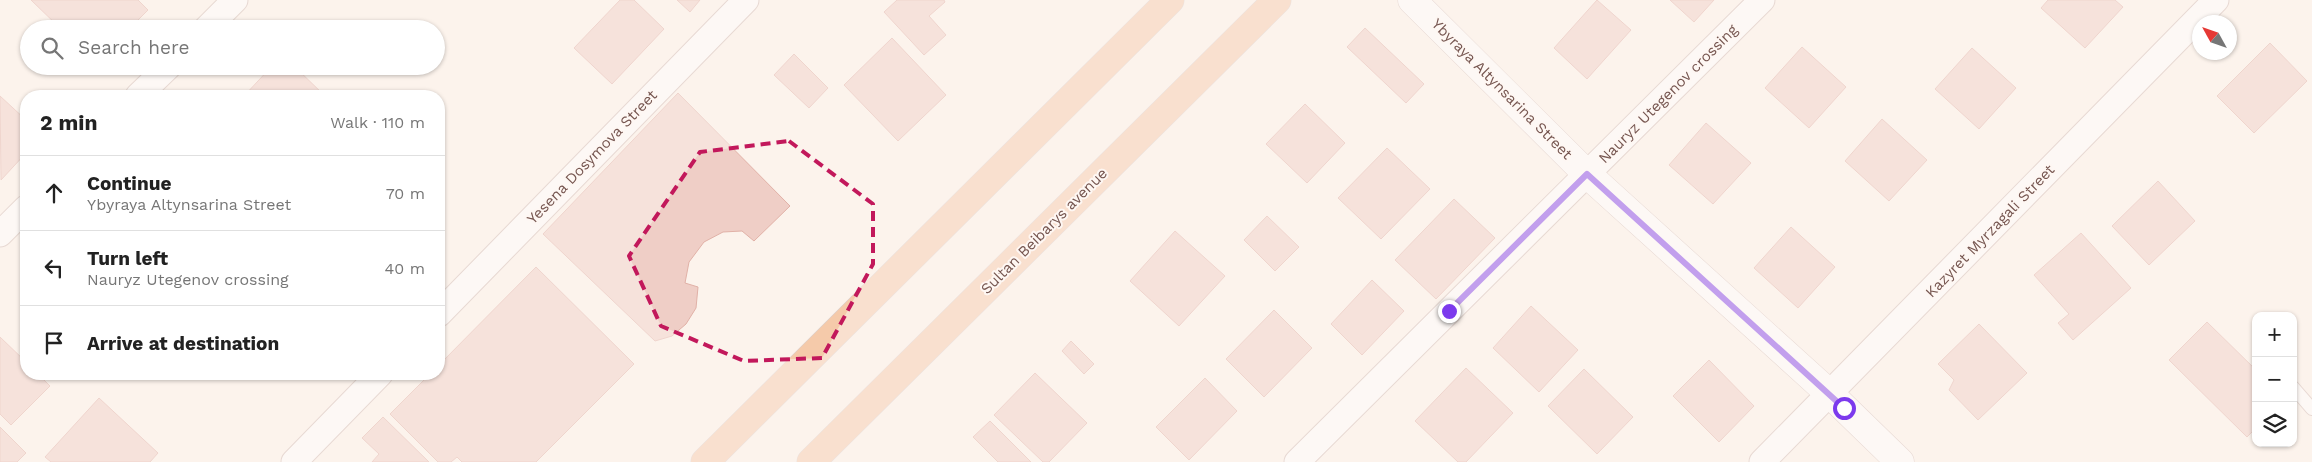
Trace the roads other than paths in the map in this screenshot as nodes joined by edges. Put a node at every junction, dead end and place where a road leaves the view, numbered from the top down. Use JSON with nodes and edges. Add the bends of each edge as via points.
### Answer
{"nodes":[{"id":1,"x":235,"y":0,"type":"edge"},
{"id":2,"x":746,"y":0,"type":"edge"},
{"id":3,"x":1170,"y":0,"type":"edge"},
{"id":4,"x":1277,"y":0,"type":"edge"},
{"id":5,"x":1412,"y":0,"type":"edge"},
{"id":6,"x":1762,"y":0,"type":"edge"},
{"id":7,"x":2216,"y":0,"type":"edge"},
{"id":8,"x":215,"y":20,"type":"edge"},
{"id":9,"x":159,"y":75,"type":"edge"},
{"id":10,"x":144,"y":90,"type":"edge"},
{"id":11,"x":1587,"y":174,"type":"junction"},
{"id":12,"x":20,"y":214,"type":"edge"},
{"id":13,"x":0,"y":234,"type":"edge"},
{"id":14,"x":445,"y":308,"type":"edge"},
{"id":15,"x":374,"y":380,"type":"edge"},
{"id":16,"x":2297,"y":392,"type":"edge"},
{"id":17,"x":1830,"y":394,"type":"junction"},
{"id":18,"x":2312,"y":409,"type":"edge"},
{"id":19,"x":294,"y":462,"type":"edge"},
{"id":20,"x":704,"y":462,"type":"edge"},
{"id":21,"x":812,"y":462,"type":"edge"},
{"id":22,"x":1297,"y":462,"type":"edge"},
{"id":23,"x":1762,"y":462,"type":"edge"},
{"id":24,"x":1900,"y":462,"type":"edge"}],
"edges":[{"from":1,"to":8,"type":"street"},
{"from":2,"to":14,"type":"street","name":"Yesena Dosymova Street"},
{"from":3,"to":20,"type":"main road"},
{"from":4,"to":21,"type":"main road","name":"Sultan Beibarys avenue"},
{"from":5,"to":11,"type":"street","name":"Ybyraya Altynsarina Street"},
{"from":6,"to":11,"type":"street","name":"Nauryz Utegenov crossing"},
{"from":7,"to":17,"type":"street","name":"Kazyret Myrzagali Street"},
{"from":9,"to":10,"type":"street"},
{"from":11,"to":17,"type":"street","name":"Ybyraya Altynsarina Street"},
{"from":11,"to":22,"type":"street","name":"Nauryz Utegenov crossing"},
{"from":12,"to":13,"type":"street"},
{"from":15,"to":19,"type":"street"},
{"from":16,"to":18,"type":"lane"},
{"from":17,"to":23,"type":"street","name":"Kazyret Myrzagali Street"},
{"from":17,"to":24,"type":"street","name":"Ybyraya Altynsarina Street"}]}
